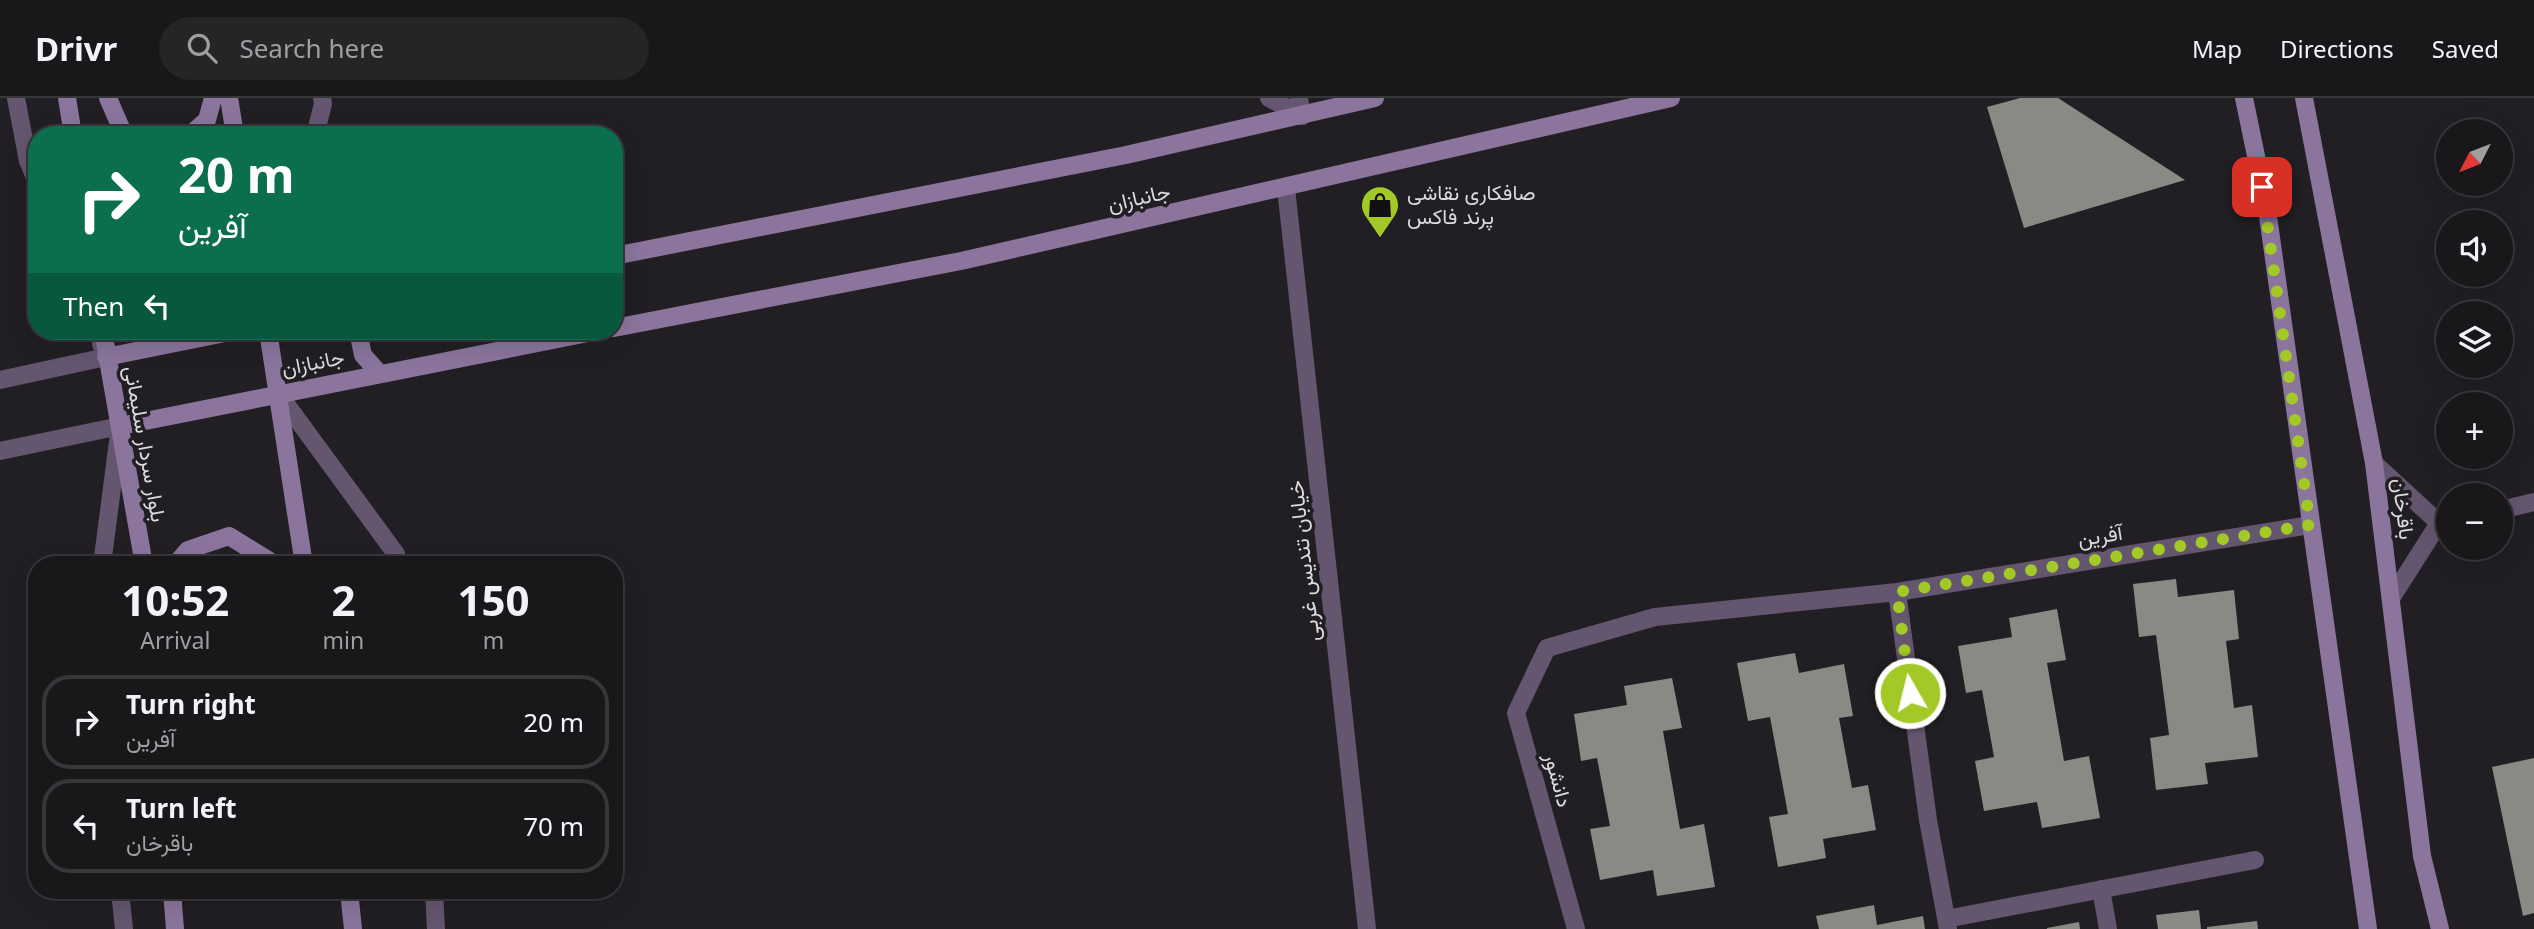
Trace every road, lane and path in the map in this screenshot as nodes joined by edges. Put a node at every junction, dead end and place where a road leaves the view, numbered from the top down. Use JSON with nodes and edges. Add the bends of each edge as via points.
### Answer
{"nodes":[{"id":1,"x":16,"y":98,"type":"edge"},
{"id":2,"x":67,"y":98,"type":"edge"},
{"id":3,"x":108,"y":98,"type":"edge"},
{"id":4,"x":213,"y":98,"type":"edge"},
{"id":5,"x":229,"y":98,"type":"edge"},
{"id":6,"x":322,"y":98,"type":"edge"},
{"id":7,"x":1269,"y":98,"type":"edge"},
{"id":8,"x":1298,"y":98,"type":"edge"},
{"id":9,"x":1375,"y":98,"type":"edge"},
{"id":10,"x":1671,"y":98,"type":"edge"},
{"id":11,"x":2244,"y":98,"type":"edge"},
{"id":12,"x":2304,"y":98,"type":"edge"},
{"id":13,"x":1302,"y":116,"type":"junction"},
{"id":14,"x":72,"y":126,"type":"edge"},
{"id":15,"x":120,"y":126,"type":"edge"},
{"id":16,"x":200,"y":126,"type":"edge"},
{"id":17,"x":234,"y":126,"type":"edge"},
{"id":18,"x":317,"y":126,"type":"edge"},
{"id":19,"x":28,"y":161,"type":"edge"},
{"id":20,"x":1286,"y":188,"type":"junction"},
{"id":21,"x":623,"y":254,"type":"edge"},
{"id":22,"x":623,"y":326,"type":"edge"},
{"id":23,"x":99,"y":340,"type":"edge"},
{"id":24,"x":104,"y":340,"type":"edge"},
{"id":25,"x":192,"y":340,"type":"edge"},
{"id":26,"x":269,"y":340,"type":"edge"},
{"id":27,"x":360,"y":340,"type":"edge"},
{"id":28,"x":551,"y":340,"type":"edge"},
{"id":29,"x":106,"y":358,"type":"junction"},
{"id":30,"x":379,"y":373,"type":"junction"},
{"id":31,"x":0,"y":380,"type":"edge"},
{"id":32,"x":278,"y":393,"type":"junction"},
{"id":33,"x":120,"y":426,"type":"junction"},
{"id":34,"x":0,"y":451,"type":"edge"},
{"id":35,"x":2374,"y":463,"type":"junction"},
{"id":36,"x":2534,"y":502,"type":"edge"},
{"id":37,"x":2513,"y":507,"type":"edge"},
{"id":38,"x":2436,"y":515,"type":"edge"},
{"id":39,"x":2310,"y":525,"type":"junction"},
{"id":40,"x":2436,"y":534,"type":"edge"},
{"id":41,"x":103,"y":556,"type":"edge"},
{"id":42,"x":143,"y":556,"type":"edge"},
{"id":43,"x":183,"y":556,"type":"edge"},
{"id":44,"x":261,"y":556,"type":"edge"},
{"id":45,"x":302,"y":556,"type":"edge"},
{"id":46,"x":396,"y":556,"type":"edge"},
{"id":47,"x":1897,"y":592,"type":"junction"},
{"id":48,"x":2392,"y":597,"type":"junction"},
{"id":49,"x":1547,"y":648,"type":"joint"},
{"id":50,"x":2255,"y":860,"type":"dead end"},
{"id":51,"x":2101,"y":889,"type":"junction"},
{"id":52,"x":121,"y":899,"type":"edge"},
{"id":53,"x":173,"y":899,"type":"edge"},
{"id":54,"x":350,"y":899,"type":"edge"},
{"id":55,"x":434,"y":899,"type":"edge"},
{"id":56,"x":1947,"y":924,"type":"edge"},
{"id":57,"x":124,"y":929,"type":"edge"},
{"id":58,"x":175,"y":929,"type":"edge"},
{"id":59,"x":353,"y":929,"type":"edge"},
{"id":60,"x":436,"y":929,"type":"edge"},
{"id":61,"x":1367,"y":929,"type":"edge"},
{"id":62,"x":1576,"y":929,"type":"edge"},
{"id":63,"x":2108,"y":929,"type":"edge"},
{"id":64,"x":2368,"y":929,"type":"edge"},
{"id":65,"x":2440,"y":929,"type":"edge"}],
"edges":[{"from":1,"to":19,"type":"street"},
{"from":2,"to":14,"type":"main road"},
{"from":3,"to":15,"type":"main road"},
{"from":4,"to":16,"type":"main road","via":[[207,120]]},
{"from":5,"to":17,"type":"main road"},
{"from":6,"to":18,"type":"street"},
{"from":7,"to":13,"type":"street"},
{"from":8,"to":13,"type":"street"},
{"from":9,"to":13,"type":"main road"},
{"from":10,"to":20,"type":"main road","name":"جانبازان"},
{"from":11,"to":39,"type":"main road","via":[[2267,209]]},
{"from":12,"to":35,"type":"main road","name":"باقرخان"},
{"from":13,"to":21,"type":"main road"},
{"from":20,"to":22,"type":"main road","name":"جانبازان","via":[[961,261]]},
{"from":20,"to":61,"type":"street","name":"خیابان تندیس غربی"},
{"from":23,"to":29,"type":"street"},
{"from":24,"to":29,"type":"main road","name":"بلوار سردار سلیمانی"},
{"from":25,"to":29,"type":"main road"},
{"from":26,"to":32,"type":"main road"},
{"from":27,"to":30,"type":"main road","via":[[363,355]]},
{"from":28,"to":30,"type":"main road","name":"جانبازان"},
{"from":29,"to":31,"type":"street"},
{"from":29,"to":33,"type":"main road","name":"بلوار سردار سلیمانی"},
{"from":30,"to":32,"type":"main road","name":"جانبازان"},
{"from":32,"to":33,"type":"main road","name":"جانبازان"},
{"from":32,"to":45,"type":"main road"},
{"from":32,"to":46,"type":"street"},
{"from":33,"to":34,"type":"street"},
{"from":33,"to":41,"type":"street"},
{"from":33,"to":42,"type":"main road","name":"بلوار سردار سلیمانی"},
{"from":35,"to":38,"type":"street"},
{"from":35,"to":48,"type":"main road","name":"باقرخان"},
{"from":36,"to":37,"type":"street"},
{"from":39,"to":47,"type":"street","name":"آفرین"},
{"from":39,"to":64,"type":"main road"},
{"from":40,"to":48,"type":"street"},
{"from":43,"to":44,"type":"main road","via":[[188,550],[229,537]]},
{"from":47,"to":49,"type":"street","name":"آفرین","via":[[1655,617]]},
{"from":47,"to":56,"type":"street","via":[[1927,820]]},
{"from":48,"to":65,"type":"main road","name":"باقرخان","via":[[2422,856]]},
{"from":49,"to":62,"type":"street","name":"دانشور","via":[[1516,713]]},
{"from":50,"to":51,"type":"street"},
{"from":51,"to":56,"type":"street"},
{"from":51,"to":63,"type":"street"},
{"from":52,"to":57,"type":"street"},
{"from":53,"to":58,"type":"main road"},
{"from":54,"to":59,"type":"main road"},
{"from":55,"to":60,"type":"street"}]}
